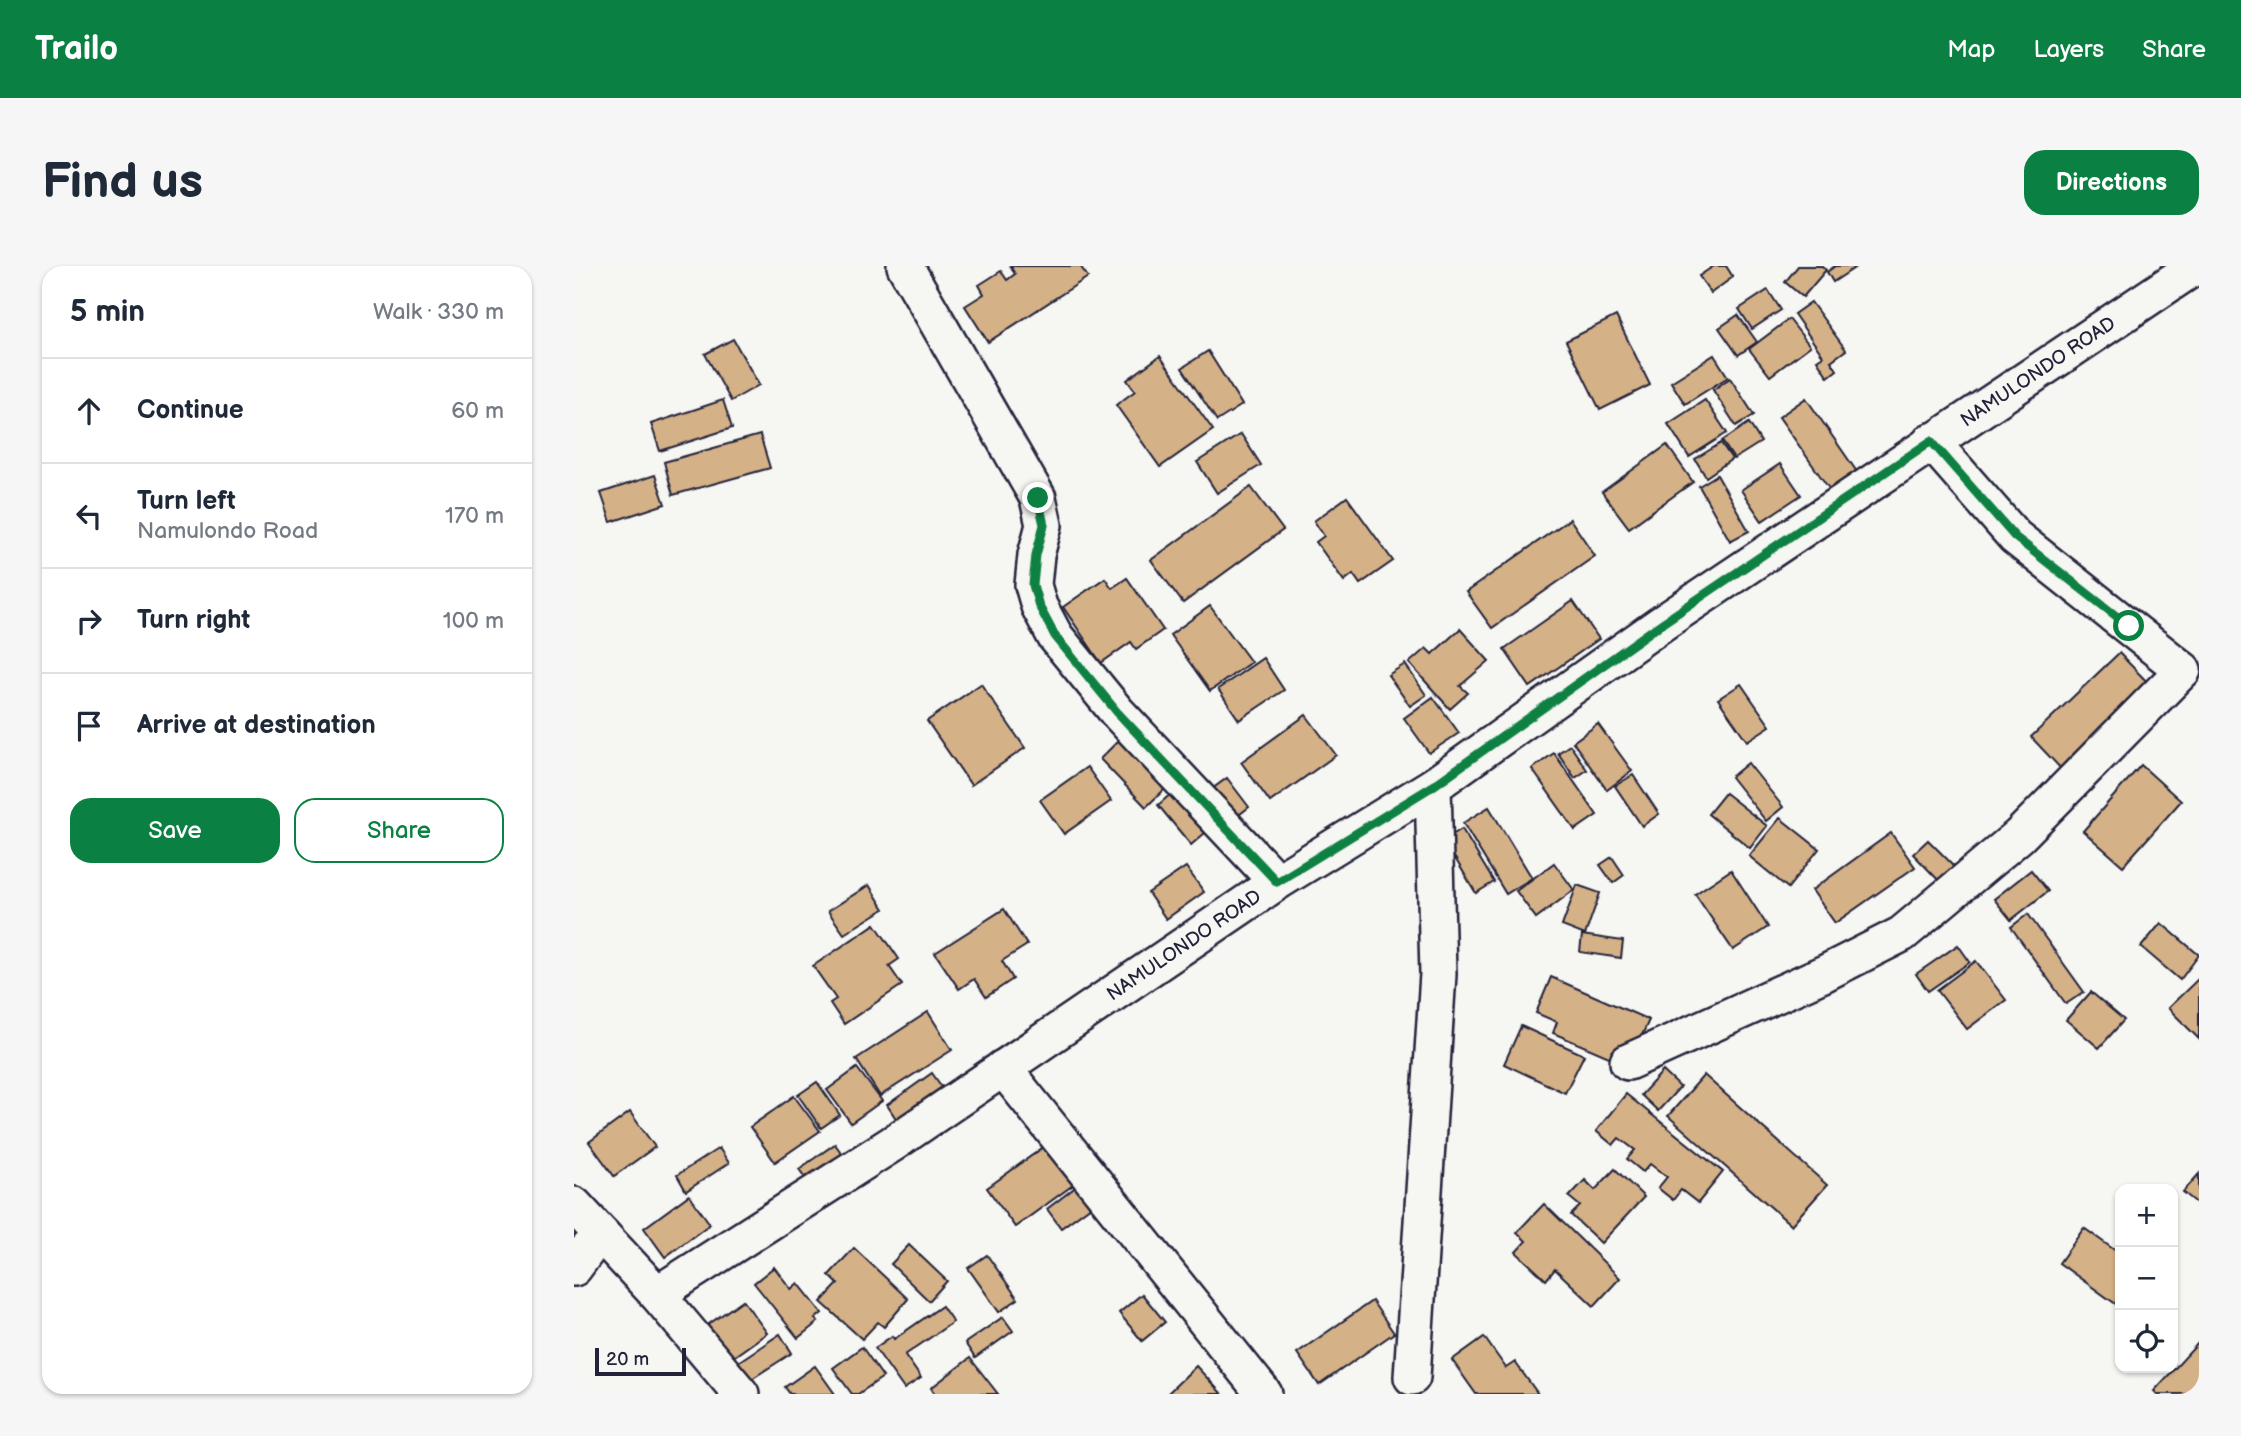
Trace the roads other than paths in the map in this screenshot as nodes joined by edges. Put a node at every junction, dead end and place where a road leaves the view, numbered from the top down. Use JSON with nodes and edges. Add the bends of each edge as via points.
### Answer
{"nodes":[{"id":1,"x":905,"y":266,"type":"edge"},
{"id":2,"x":2196,"y":266,"type":"edge"},
{"id":3,"x":1931,"y":441,"type":"junction"},
{"id":4,"x":2191,"y":676,"type":"edge"},
{"id":5,"x":1433,"y":786,"type":"junction"},
{"id":6,"x":1277,"y":882,"type":"junction"},
{"id":7,"x":1629,"y":1062,"type":"dead end"},
{"id":8,"x":1003,"y":1068,"type":"junction"},
{"id":9,"x":574,"y":1205,"type":"edge"},
{"id":10,"x":603,"y":1236,"type":"junction"},
{"id":11,"x":574,"y":1268,"type":"edge"},
{"id":12,"x":657,"y":1294,"type":"junction"},
{"id":13,"x":1412,"y":1377,"type":"dead end"},
{"id":14,"x":728,"y":1387,"type":"edge"},
{"id":15,"x":1264,"y":1394,"type":"edge"}],
"edges":[{"from":1,"to":6,"type":"street","via":[[1038,498],[1044,525],[1033,585],[1055,636],[1117,712]]},
{"from":2,"to":3,"type":"street","name":"NAMULONDO ROAD"},
{"from":3,"to":4,"type":"street","via":[[2015,537]]},
{"from":3,"to":5,"type":"street","name":"NAMULONDO ROAD"},
{"from":4,"to":7,"type":"street","via":[[2019,835],[1902,934]]},
{"from":5,"to":6,"type":"street","name":"NAMULONDO ROAD"},
{"from":5,"to":13,"type":"street","via":[[1438,974]]},
{"from":6,"to":8,"type":"street","name":"NAMULONDO ROAD"},
{"from":8,"to":12,"type":"street","name":"NAMULONDO ROAD"},
{"from":8,"to":15,"type":"street"},
{"from":9,"to":10,"type":"street"},
{"from":10,"to":11,"type":"street"},
{"from":10,"to":12,"type":"street"},
{"from":12,"to":14,"type":"street"}]}
